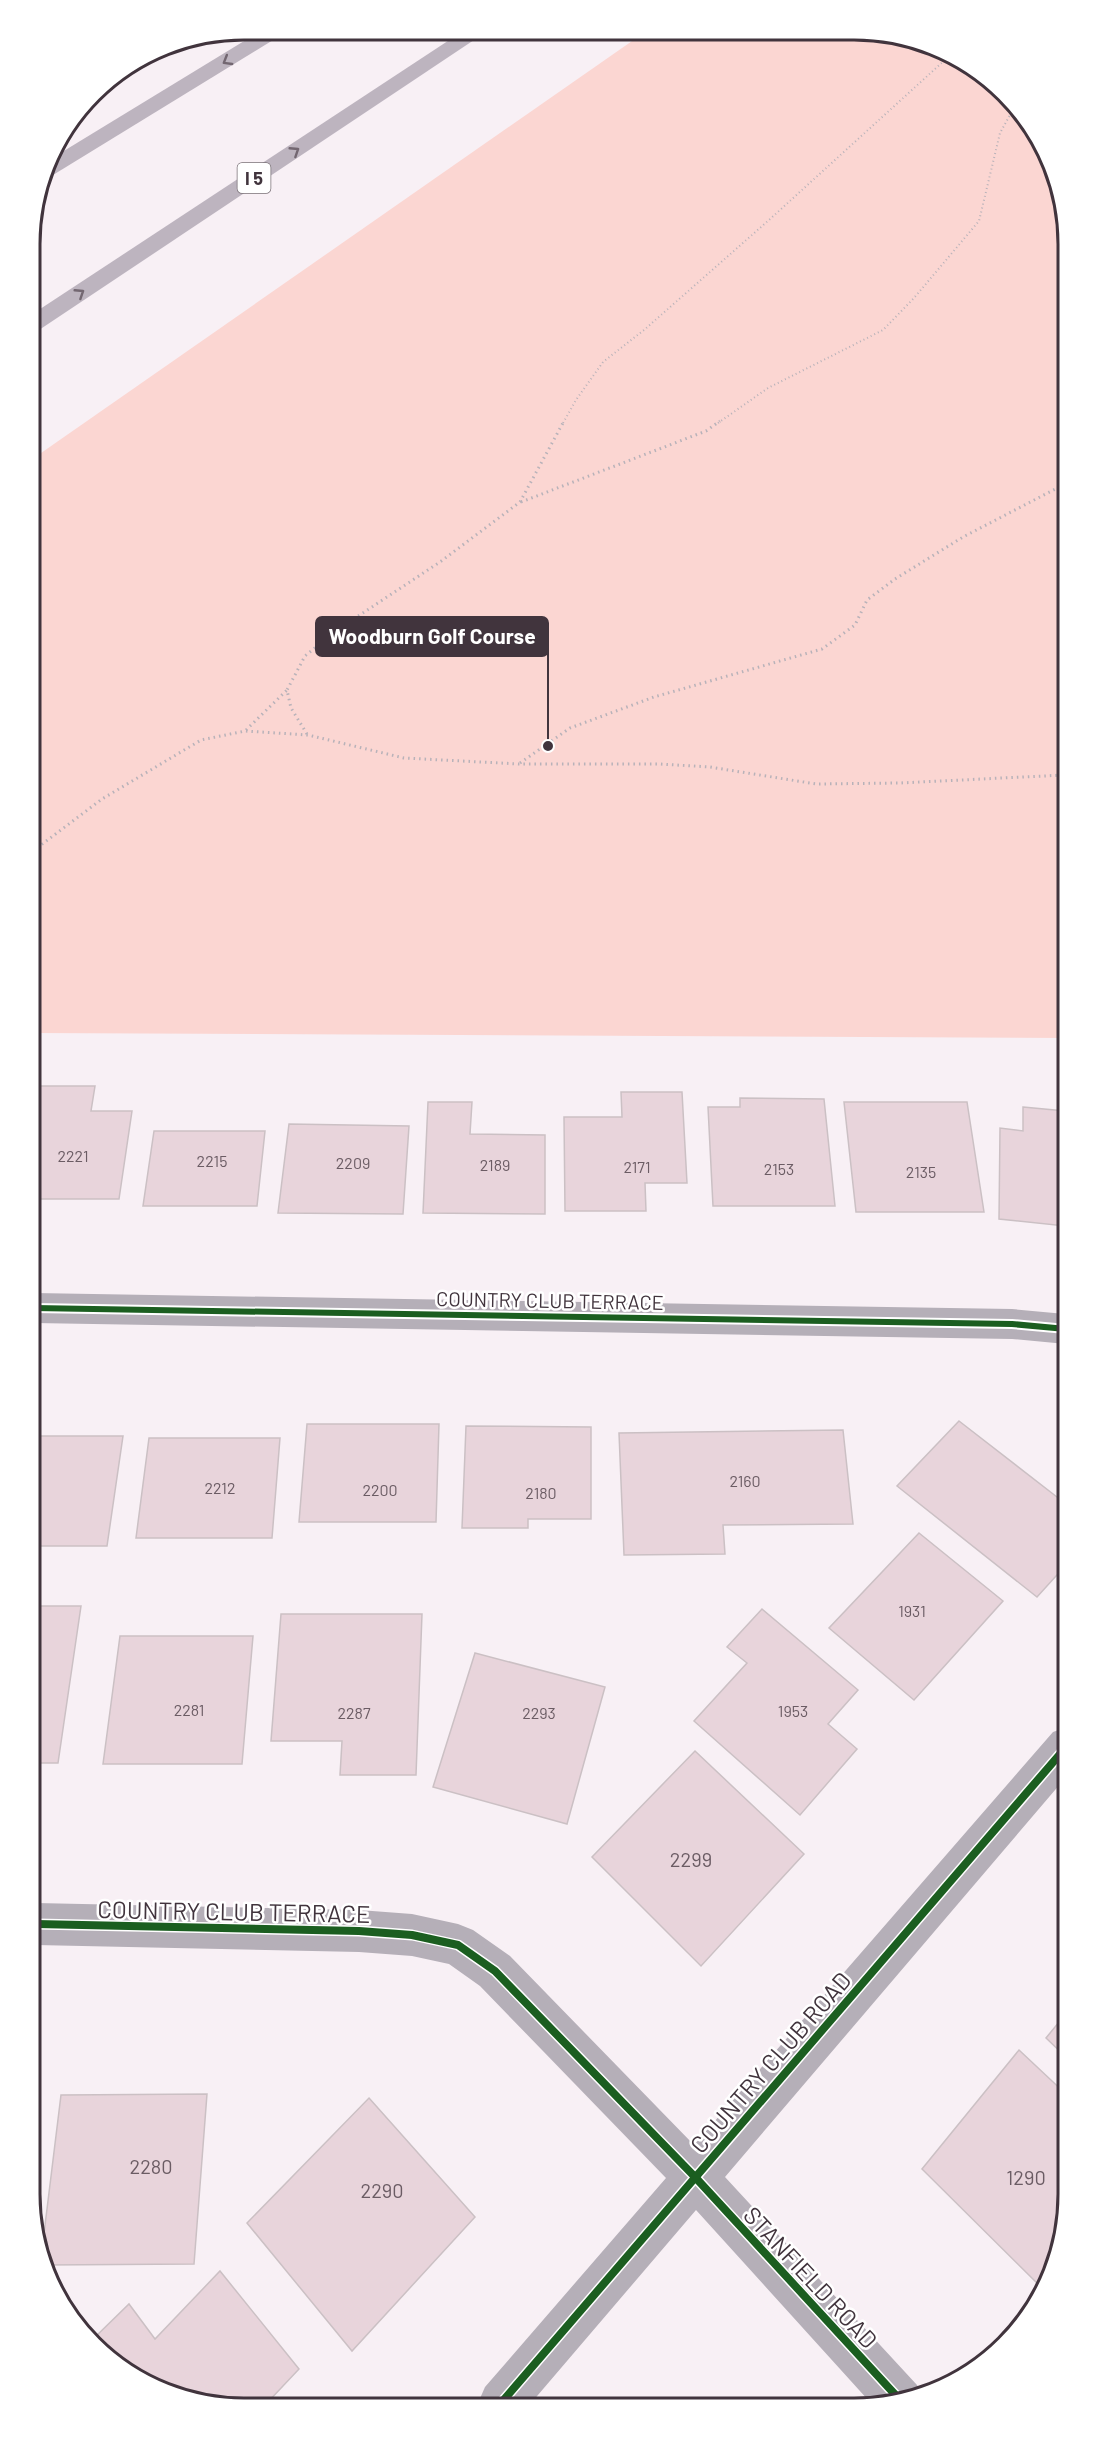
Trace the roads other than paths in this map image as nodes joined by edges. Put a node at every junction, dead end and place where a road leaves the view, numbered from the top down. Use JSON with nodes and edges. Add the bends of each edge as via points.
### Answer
{"nodes":[{"id":1,"x":258,"y":41,"type":"edge"},
{"id":2,"x":464,"y":41,"type":"edge"},
{"id":3,"x":57,"y":164,"type":"edge"},
{"id":4,"x":41,"y":318,"type":"edge"},
{"id":5,"x":40,"y":1308,"type":"edge"},
{"id":6,"x":1058,"y":1328,"type":"edge"},
{"id":7,"x":1058,"y":1756,"type":"edge"},
{"id":8,"x":40,"y":1924,"type":"edge"},
{"id":9,"x":695,"y":2177,"type":"junction"},
{"id":10,"x":894,"y":2394,"type":"edge"},
{"id":11,"x":505,"y":2398,"type":"edge"}],
"edges":[{"from":1,"to":3,"type":"highway","one_way":true},
{"from":4,"to":2,"type":"highway","number":"I 5","one_way":true},
{"from":5,"to":6,"type":"street","name":"COUNTRY CLUB TERRACE","via":[[1012,1324]]},
{"from":7,"to":9,"type":"street","name":"COUNTRY CLUB ROAD"},
{"from":8,"to":9,"type":"street","name":"COUNTRY CLUB TERRACE","via":[[359,1931],[412,1935],[458,1945],[495,1971]]},
{"from":9,"to":10,"type":"street","name":"STANFIELD ROAD"},
{"from":9,"to":11,"type":"street","name":"COUNTRY CLUB ROAD"}]}
